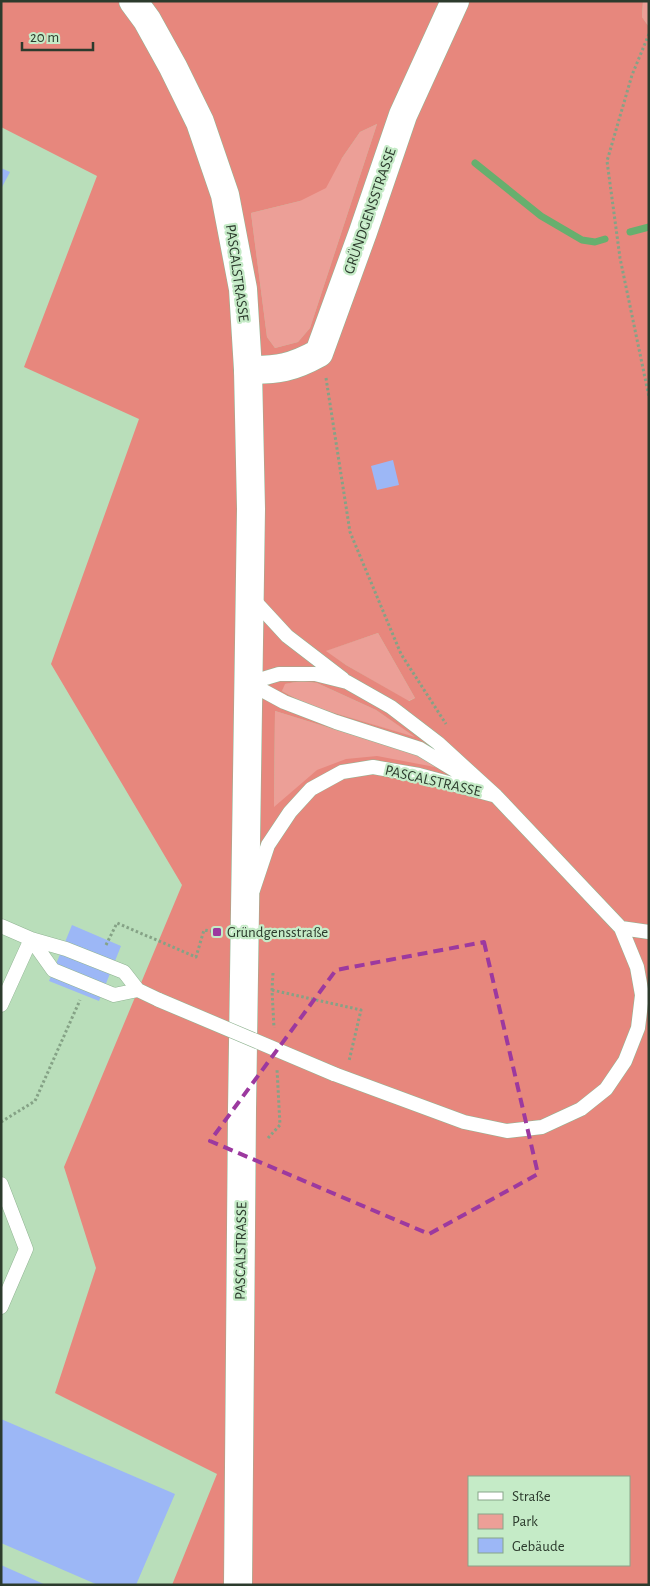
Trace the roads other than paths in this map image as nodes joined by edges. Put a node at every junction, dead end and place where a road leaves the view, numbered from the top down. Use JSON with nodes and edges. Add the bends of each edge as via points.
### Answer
{"nodes":[{"id":1,"x":133,"y":1,"type":"edge"},
{"id":2,"x":455,"y":1,"type":"edge"},
{"id":3,"x":248,"y":370,"type":"junction"},
{"id":4,"x":250,"y":596,"type":"junction"},
{"id":5,"x":347,"y":682,"type":"junction"},
{"id":6,"x":249,"y":683,"type":"junction"},
{"id":7,"x":496,"y":796,"type":"junction"},
{"id":8,"x":245,"y":918,"type":"junction"},
{"id":9,"x":1,"y":926,"type":"edge"},
{"id":10,"x":621,"y":928,"type":"junction"},
{"id":11,"x":649,"y":932,"type":"edge"},
{"id":12,"x":31,"y":939,"type":"junction"},
{"id":13,"x":138,"y":990,"type":"junction"},
{"id":14,"x":1,"y":1005,"type":"edge"},
{"id":15,"x":1,"y":1184,"type":"edge"},
{"id":16,"x":1,"y":1306,"type":"edge"},
{"id":17,"x":238,"y":1585,"type":"edge"}],
"edges":[{"from":1,"to":3,"type":"street","name":"PASCALSTRASSE","via":[[173,67],[200,122],[225,195],[243,289]]},
{"from":2,"to":3,"type":"street","name":"GRÜNDGENSSTRASSE","via":[[403,115],[319,354],[299,364],[272,370]]},
{"from":3,"to":4,"type":"street","name":"PASCALSTRASSE"},
{"from":4,"to":5,"type":"lane","name":"PASCALSTRASSE","via":[[287,636]]},
{"from":4,"to":6,"type":"street","name":"PASCALSTRASSE"},
{"from":5,"to":6,"type":"lane","name":"PASCALSTRASSE","via":[[315,674],[279,674]]},
{"from":5,"to":7,"type":"lane","name":"PASCALSTRASSE","via":[[390,707],[438,743]]},
{"from":6,"to":7,"type":"lane","name":"PASCALSTRASSE","via":[[284,702],[420,749]]},
{"from":6,"to":8,"type":"street","name":"PASCALSTRASSE"},
{"from":7,"to":8,"type":"lane","name":"PASCALSTRASSE","via":[[420,774],[373,767],[342,772],[311,789],[290,812],[268,845]]},
{"from":7,"to":10,"type":"lane","name":"PASCALSTRASSE"},
{"from":8,"to":17,"type":"street","name":"PASCALSTRASSE"},
{"from":9,"to":12,"type":"lane"},
{"from":10,"to":11,"type":"lane"},
{"from":10,"to":13,"type":"lane","name":"PASCALSTRASSE","bridge":true,"via":[[638,967],[642,996],[638,1028],[626,1061],[606,1089],[581,1109],[542,1127],[508,1131],[464,1122],[339,1076]]},
{"from":12,"to":13,"type":"lane","via":[[124,972]]},
{"from":12,"to":13,"type":"lane","via":[[54,970],[114,995]]},
{"from":12,"to":14,"type":"lane"},
{"from":15,"to":16,"type":"lane","via":[[26,1249]]}]}
